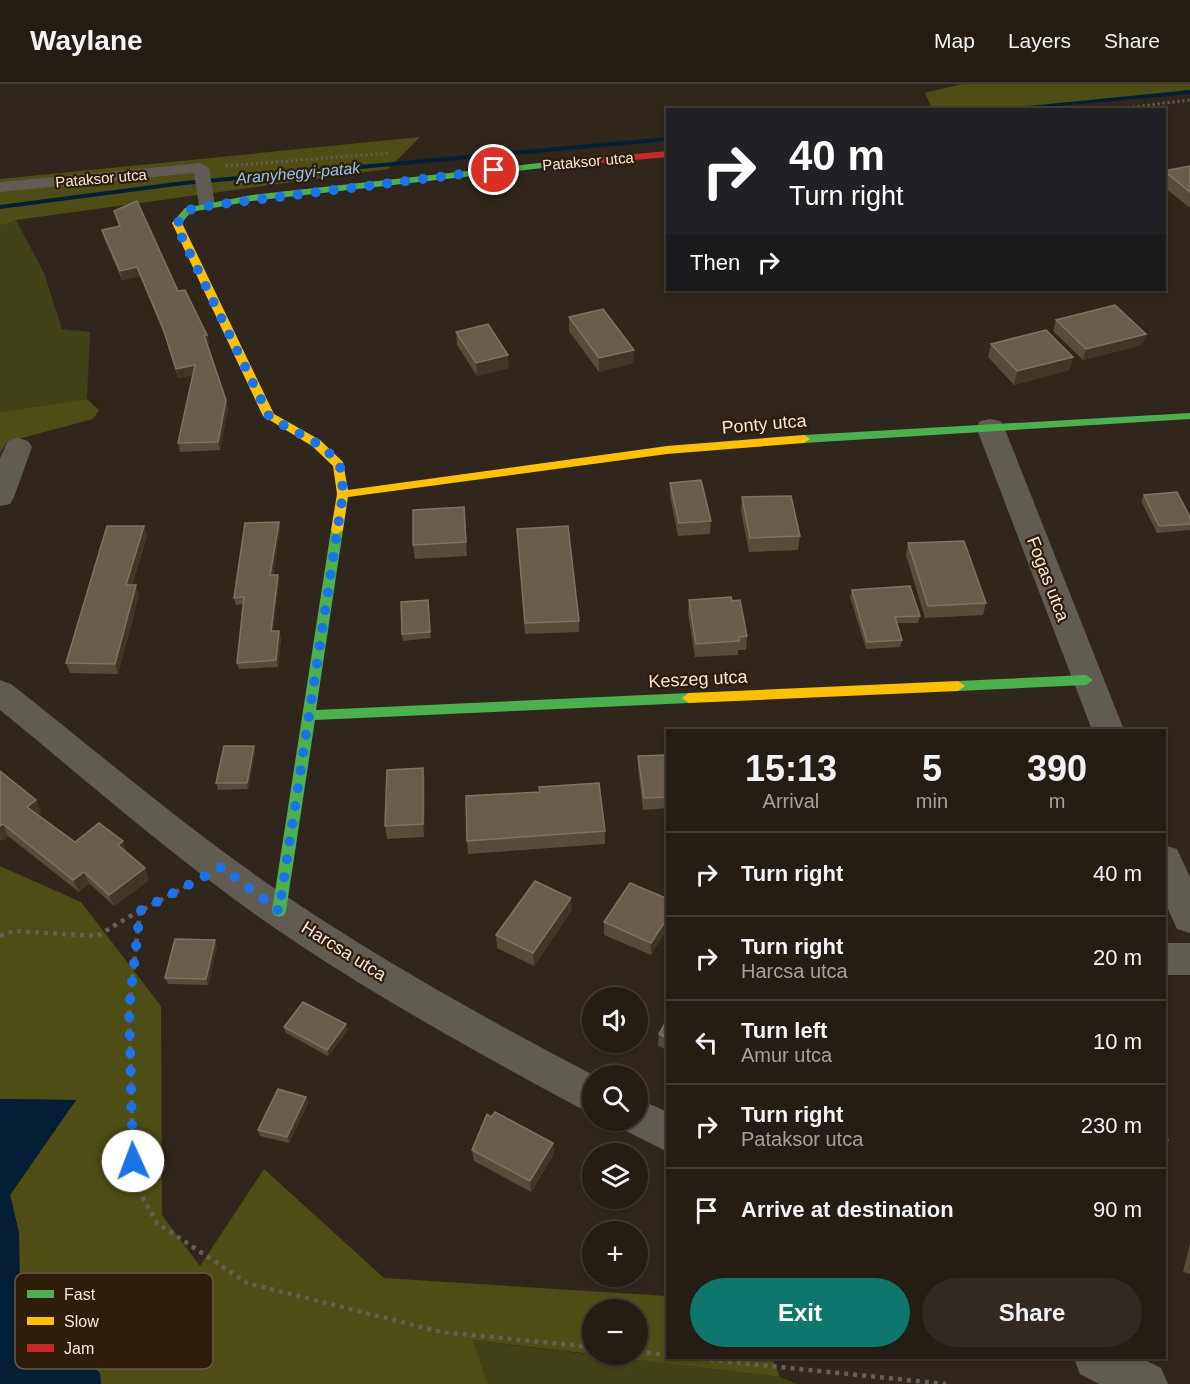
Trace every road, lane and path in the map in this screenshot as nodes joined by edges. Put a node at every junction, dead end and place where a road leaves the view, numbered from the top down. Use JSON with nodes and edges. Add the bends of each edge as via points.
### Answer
{"nodes":[{"id":1,"x":1190,"y":100,"type":"edge"},
{"id":2,"x":1124,"y":108,"type":"edge"},
{"id":3,"x":666,"y":154,"type":"edge"},
{"id":4,"x":0,"y":187,"type":"edge"},
{"id":5,"x":207,"y":206,"type":"junction"},
{"id":6,"x":1190,"y":416,"type":"edge"},
{"id":7,"x":990,"y":427,"type":"junction"},
{"id":8,"x":18,"y":447,"type":"dead end"},
{"id":9,"x":343,"y":494,"type":"junction"},
{"id":10,"x":0,"y":497,"type":"edge"},
{"id":11,"x":1086,"y":680,"type":"junction"},
{"id":12,"x":0,"y":692,"type":"edge"},
{"id":13,"x":310,"y":715,"type":"junction"},
{"id":14,"x":1108,"y":729,"type":"edge"},
{"id":15,"x":1166,"y":863,"type":"edge"},
{"id":16,"x":222,"y":867,"type":"junction"},
{"id":17,"x":140,"y":911,"type":"junction"},
{"id":18,"x":279,"y":911,"type":"junction"},
{"id":19,"x":1190,"y":918,"type":"edge"},
{"id":20,"x":0,"y":936,"type":"edge"},
{"id":21,"x":1166,"y":959,"type":"edge"},
{"id":22,"x":1190,"y":959,"type":"edge"},
{"id":23,"x":582,"y":1089,"type":"edge"},
{"id":24,"x":648,"y":1122,"type":"edge"},
{"id":25,"x":666,"y":1132,"type":"edge"},
{"id":26,"x":582,"y":1346,"type":"edge"},
{"id":27,"x":648,"y":1353,"type":"edge"},
{"id":28,"x":666,"y":1355,"type":"edge"},
{"id":29,"x":702,"y":1359,"type":"edge"},
{"id":30,"x":1098,"y":1359,"type":"edge"},
{"id":31,"x":946,"y":1384,"type":"edge"},
{"id":32,"x":1145,"y":1384,"type":"edge"}],
"edges":[{"from":1,"to":2,"type":"path"},
{"from":3,"to":5,"type":"street","name":"Pataksor utca","via":[[450,174]]},
{"from":4,"to":5,"type":"lane","name":"Pataksor utca","via":[[201,168]]},
{"from":5,"to":9,"type":"street","name":"Pataksor utca","via":[[188,210],[176,225],[269,416],[290,431],[320,444],[339,466]]},
{"from":6,"to":7,"type":"street","name":"Ponty utca"},
{"from":7,"to":9,"type":"street","name":"Ponty utca","via":[[667,450]]},
{"from":7,"to":11,"type":"street","name":"Fogas utca"},
{"from":8,"to":10,"type":"street"},
{"from":9,"to":13,"type":"street"},
{"from":11,"to":13,"type":"street","name":"Keszeg utca"},
{"from":11,"to":14,"type":"street","name":"Fogas utca"},
{"from":12,"to":16,"type":"street","name":"Harcsa utca"},
{"from":13,"to":18,"type":"street"},
{"from":15,"to":19,"type":"street"},
{"from":16,"to":17,"type":"path"},
{"from":16,"to":18,"type":"street","name":"Harcsa utca"},
{"from":17,"to":20,"type":"path","via":[[97,936],[14,931]]},
{"from":17,"to":26,"type":"path","via":[[129,1009],[134,1182],[157,1223],[247,1283],[441,1332]]},
{"from":18,"to":23,"type":"street","name":"Harcsa utca","via":[[471,1030]]},
{"from":21,"to":22,"type":"street"},
{"from":24,"to":25,"type":"street"},
{"from":27,"to":28,"type":"path"},
{"from":29,"to":31,"type":"path"},
{"from":30,"to":32,"type":"street"}]}
